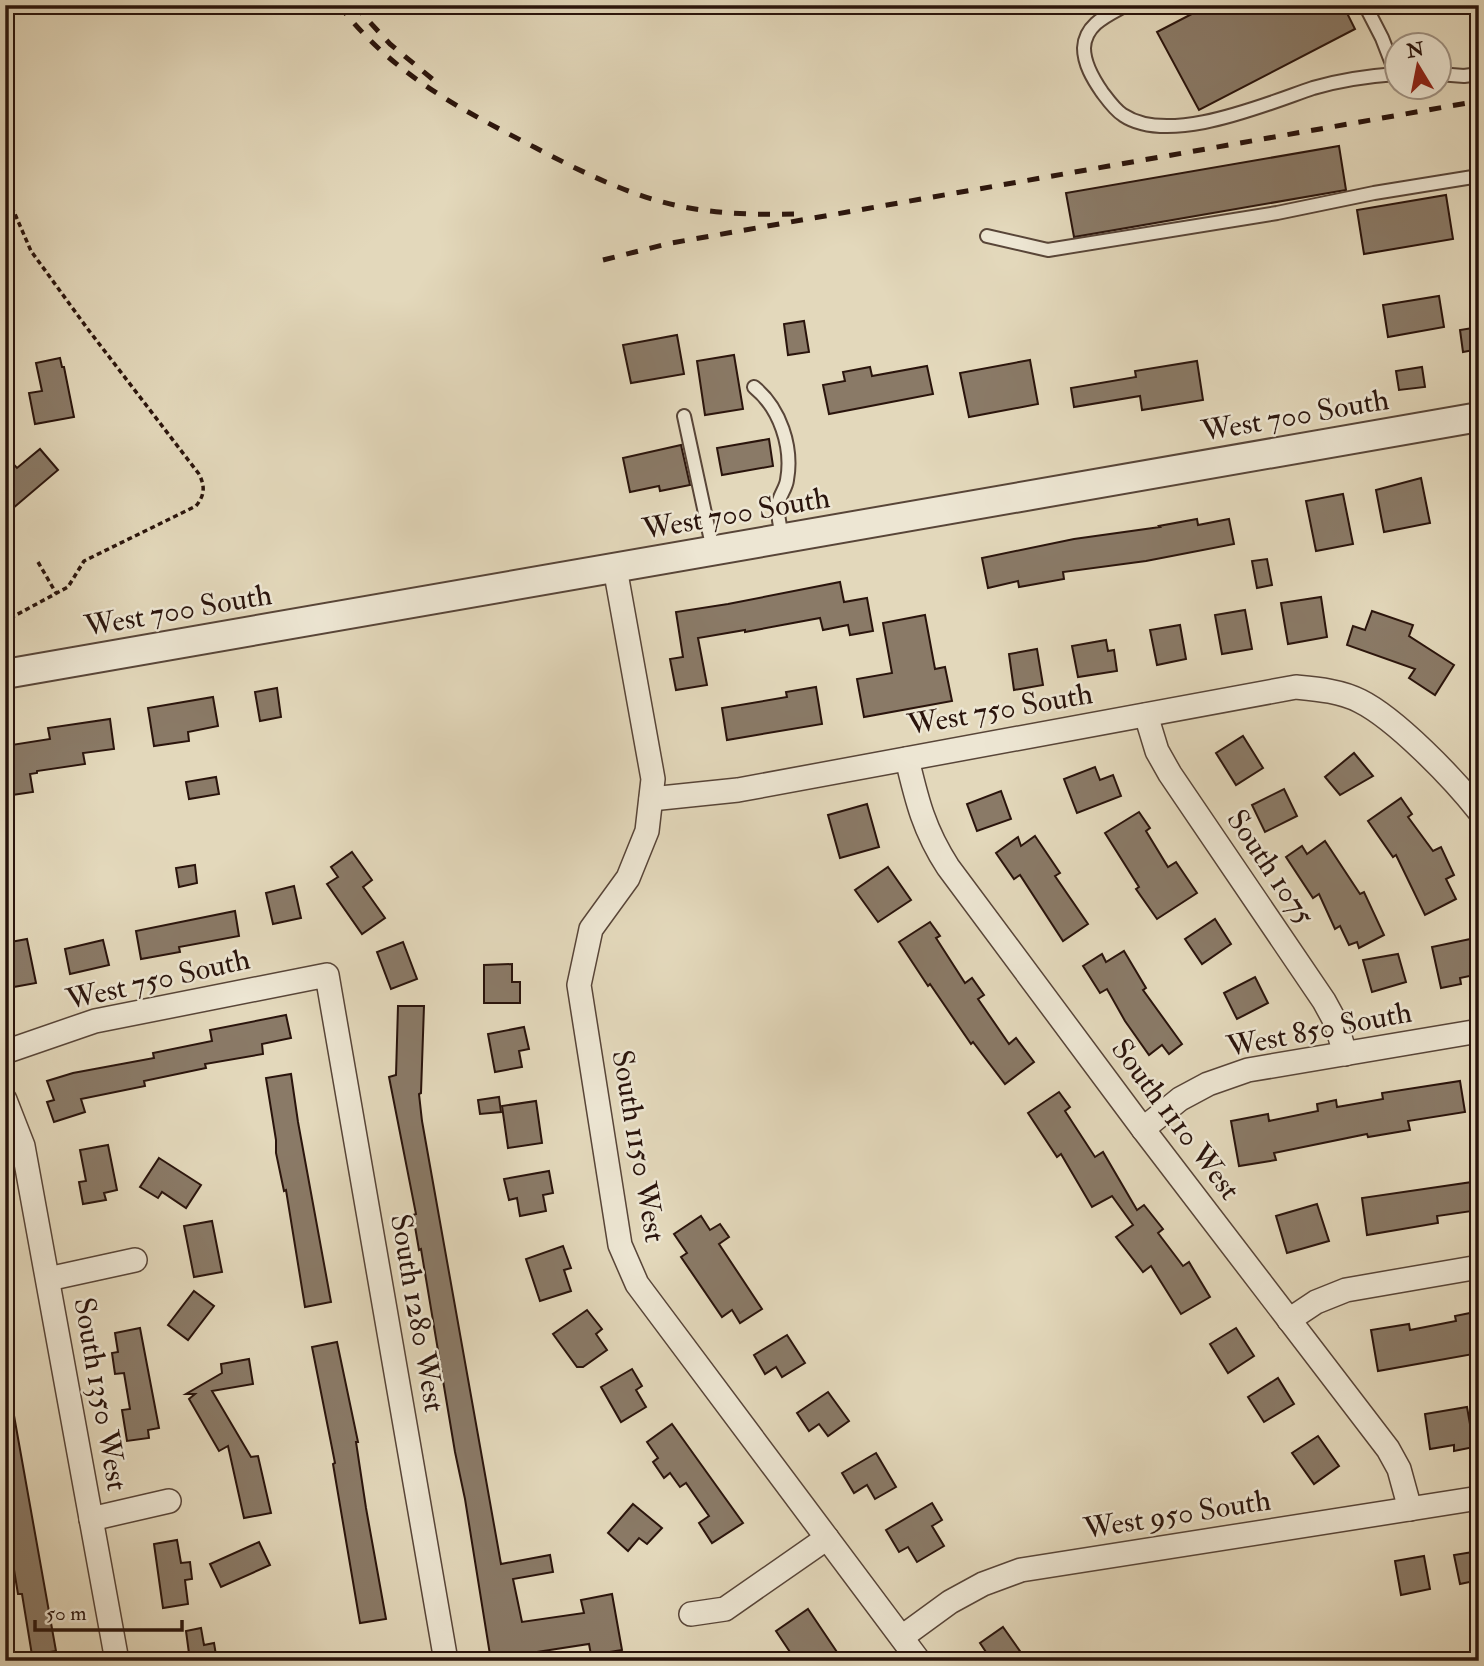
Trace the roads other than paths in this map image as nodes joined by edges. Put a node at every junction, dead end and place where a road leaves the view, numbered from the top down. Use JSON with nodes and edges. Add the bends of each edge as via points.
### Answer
{"nodes":[{"id":1,"x":1126,"y":5,"type":"edge"},
{"id":2,"x":1365,"y":5,"type":"edge"},
{"id":3,"x":1382,"y":38,"type":"edge"},
{"id":4,"x":1479,"y":74,"type":"edge"},
{"id":5,"x":1382,"y":75,"type":"edge"},
{"id":6,"x":1452,"y":75,"type":"edge"},
{"id":7,"x":1479,"y":176,"type":"edge"},
{"id":8,"x":987,"y":236,"type":"dead end"},
{"id":9,"x":754,"y":387,"type":"dead end"},
{"id":10,"x":684,"y":416,"type":"dead end"},
{"id":11,"x":1479,"y":417,"type":"edge"},
{"id":12,"x":782,"y":538,"type":"junction"},
{"id":13,"x":713,"y":550,"type":"junction"},
{"id":14,"x":615,"y":568,"type":"junction"},
{"id":15,"x":5,"y":674,"type":"edge"},
{"id":16,"x":1146,"y":715,"type":"junction"},
{"id":17,"x":907,"y":758,"type":"junction"},
{"id":18,"x":651,"y":799,"type":"junction"},
{"id":19,"x":1479,"y":811,"type":"edge"},
{"id":20,"x":327,"y":975,"type":"joint"},
{"id":21,"x":1479,"y":1031,"type":"edge"},
{"id":22,"x":5,"y":1052,"type":"edge"},
{"id":23,"x":1345,"y":1054,"type":"junction"},
{"id":24,"x":5,"y":1100,"type":"edge"},
{"id":25,"x":1143,"y":1129,"type":"junction"},
{"id":26,"x":135,"y":1260,"type":"dead end"},
{"id":27,"x":1479,"y":1267,"type":"edge"},
{"id":28,"x":48,"y":1279,"type":"junction"},
{"id":29,"x":1289,"y":1320,"type":"junction"},
{"id":30,"x":1479,"y":1498,"type":"edge"},
{"id":31,"x":169,"y":1501,"type":"dead end"},
{"id":32,"x":1410,"y":1509,"type":"junction"},
{"id":33,"x":91,"y":1519,"type":"junction"},
{"id":34,"x":827,"y":1538,"type":"junction"},
{"id":35,"x":691,"y":1614,"type":"dead end"},
{"id":36,"x":902,"y":1637,"type":"junction"},
{"id":37,"x":117,"y":1661,"type":"edge"},
{"id":38,"x":446,"y":1661,"type":"edge"},
{"id":39,"x":919,"y":1661,"type":"edge"}],
"edges":[{"from":1,"to":5,"type":"lane","via":[[1094,24],[1085,37],[1084,51],[1109,102],[1123,116],[1142,123],[1163,126],[1213,120],[1315,88]]},
{"from":2,"to":3,"type":"lane"},
{"from":4,"to":6,"type":"lane"},
{"from":7,"to":8,"type":"lane","via":[[1048,250]]},
{"from":9,"to":12,"type":"lane","via":[[775,410],[788,455],[786,486],[778,506]]},
{"from":10,"to":13,"type":"lane"},
{"from":11,"to":12,"type":"street","name":"West 700 South"},
{"from":12,"to":13,"type":"street","name":"West 700 South"},
{"from":13,"to":14,"type":"street","name":"West 700 South"},
{"from":14,"to":15,"type":"street","name":"West 700 South"},
{"from":14,"to":18,"type":"street","name":"South 1150 West","via":[[653,779]]},
{"from":16,"to":17,"type":"street","name":"West 750 South"},
{"from":16,"to":19,"type":"street","name":"West 750 South","via":[[1296,687],[1359,700],[1394,723]]},
{"from":16,"to":23,"type":"street","name":"South 1075","via":[[1170,774],[1324,1001]]},
{"from":17,"to":18,"type":"street","name":"West 750 South","via":[[738,790]]},
{"from":17,"to":25,"type":"street","name":"South 1110 West","via":[[931,842]]},
{"from":18,"to":34,"type":"street","name":"South 1150 West","via":[[646,831],[628,878],[591,929],[579,985],[620,1245],[637,1284]]},
{"from":20,"to":22,"type":"street","name":"West 750 South","via":[[95,1021]]},
{"from":20,"to":38,"type":"street","name":"South 1280 West"},
{"from":21,"to":23,"type":"street","name":"West 850 South"},
{"from":23,"to":25,"type":"street","name":"West 850 South","via":[[1248,1070],[1208,1084]]},
{"from":24,"to":28,"type":"street","name":"South 1350 West","via":[[23,1146]]},
{"from":25,"to":29,"type":"street","name":"South 1110 West"},
{"from":26,"to":28,"type":"street","name":"South 1350 West"},
{"from":27,"to":29,"type":"street","via":[[1346,1290]]},
{"from":28,"to":33,"type":"street","name":"South 1350 West"},
{"from":29,"to":32,"type":"street","name":"South 1110 West","via":[[1388,1449]]},
{"from":30,"to":32,"type":"street","name":"West 950 South"},
{"from":31,"to":33,"type":"street","name":"South 1350 West"},
{"from":32,"to":36,"type":"street","name":"West 950 South","via":[[1021,1570],[950,1601]]},
{"from":33,"to":37,"type":"street","name":"South 1350 West"},
{"from":34,"to":35,"type":"street","via":[[725,1609]]},
{"from":34,"to":36,"type":"street","name":"South 1150 West"},
{"from":36,"to":39,"type":"street","name":"South 1150 West"}]}
